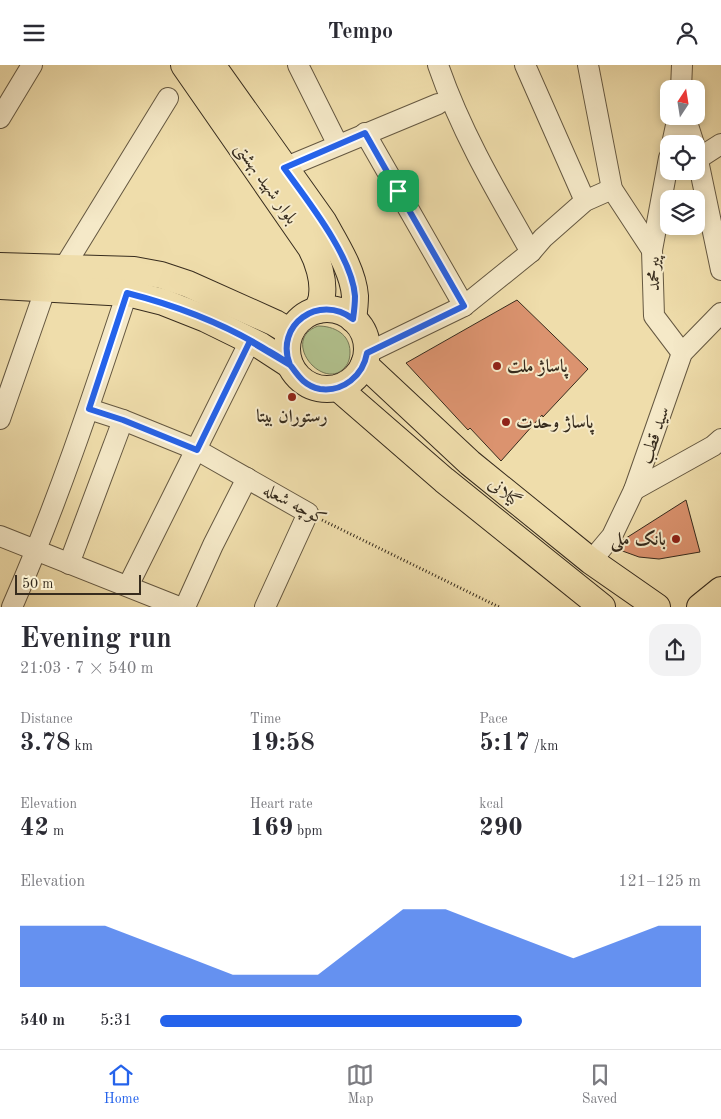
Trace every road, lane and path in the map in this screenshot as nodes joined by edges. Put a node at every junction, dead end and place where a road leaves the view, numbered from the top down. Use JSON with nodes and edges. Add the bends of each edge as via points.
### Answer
{"nodes":[{"id":1,"x":32,"y":65,"type":"edge"},
{"id":2,"x":184,"y":65,"type":"edge"},
{"id":3,"x":212,"y":65,"type":"edge"},
{"id":4,"x":298,"y":65,"type":"edge"},
{"id":5,"x":438,"y":65,"type":"edge"},
{"id":6,"x":525,"y":65,"type":"edge"},
{"id":7,"x":588,"y":65,"type":"edge"},
{"id":8,"x":682,"y":65,"type":"edge"},
{"id":9,"x":682,"y":80,"type":"edge"},
{"id":10,"x":168,"y":98,"type":"dead end"},
{"id":11,"x":438,"y":104,"type":"dead end"},
{"id":12,"x":0,"y":117,"type":"edge"},
{"id":13,"x":365,"y":133,"type":"junction"},
{"id":14,"x":338,"y":145,"type":"junction"},
{"id":15,"x":721,"y":145,"type":"edge"},
{"id":16,"x":705,"y":150,"type":"edge"},
{"id":17,"x":284,"y":168,"type":"junction"},
{"id":18,"x":667,"y":180,"type":"edge"},
{"id":19,"x":702,"y":180,"type":"edge"},
{"id":20,"x":612,"y":189,"type":"junction"},
{"id":21,"x":586,"y":201,"type":"junction"},
{"id":22,"x":652,"y":250,"type":"junction"},
{"id":23,"x":531,"y":252,"type":"junction"},
{"id":24,"x":0,"y":266,"type":"edge"},
{"id":25,"x":64,"y":269,"type":"junction"},
{"id":26,"x":721,"y":270,"type":"edge"},
{"id":27,"x":0,"y":287,"type":"edge"},
{"id":28,"x":45,"y":290,"type":"junction"},
{"id":29,"x":127,"y":293,"type":"junction"},
{"id":30,"x":464,"y":306,"type":"junction"},
{"id":31,"x":318,"y":310,"type":"junction"},
{"id":32,"x":721,"y":313,"type":"edge"},
{"id":33,"x":353,"y":319,"type":"junction"},
{"id":34,"x":290,"y":332,"type":"junction"},
{"id":35,"x":250,"y":341,"type":"junction"},
{"id":36,"x":682,"y":353,"type":"junction"},
{"id":37,"x":365,"y":359,"type":"junction"},
{"id":38,"x":290,"y":365,"type":"junction"},
{"id":39,"x":338,"y":388,"type":"junction"},
{"id":40,"x":89,"y":409,"type":"junction"},
{"id":41,"x":0,"y":419,"type":"edge"},
{"id":42,"x":123,"y":420,"type":"junction"},
{"id":43,"x":721,"y":439,"type":"edge"},
{"id":44,"x":197,"y":450,"type":"junction"},
{"id":45,"x":247,"y":478,"type":"junction"},
{"id":46,"x":634,"y":490,"type":"junction"},
{"id":47,"x":308,"y":513,"type":"junction"},
{"id":48,"x":0,"y":536,"type":"edge"},
{"id":49,"x":36,"y":551,"type":"junction"},
{"id":50,"x":591,"y":561,"type":"junction"},
{"id":51,"x":69,"y":564,"type":"junction"},
{"id":52,"x":128,"y":586,"type":"junction"},
{"id":53,"x":721,"y":591,"type":"edge"},
{"id":54,"x":12,"y":607,"type":"edge"},
{"id":55,"x":179,"y":607,"type":"edge"},
{"id":56,"x":185,"y":607,"type":"edge"},
{"id":57,"x":265,"y":607,"type":"edge"},
{"id":58,"x":499,"y":607,"type":"edge"},
{"id":59,"x":602,"y":607,"type":"edge"},
{"id":60,"x":657,"y":607,"type":"edge"},
{"id":61,"x":700,"y":607,"type":"edge"}],
"edges":[{"from":1,"to":12,"type":"street"},
{"from":2,"to":31,"type":"main road","name":"بلوار شهید بهشتی","via":[[312,247],[322,286]]},
{"from":3,"to":17,"type":"main road","name":"بلوار شهید بهشتی"},
{"from":4,"to":14,"type":"street"},
{"from":5,"to":23,"type":"street","via":[[481,165]]},
{"from":6,"to":21,"type":"street"},
{"from":7,"to":20,"type":"street"},
{"from":8,"to":9,"type":"street"},
{"from":10,"to":25,"type":"street"},
{"from":11,"to":13,"type":"street"},
{"from":13,"to":14,"type":"street"},
{"from":13,"to":30,"type":"street"},
{"from":14,"to":17,"type":"street"},
{"from":15,"to":16,"type":"street"},
{"from":17,"to":33,"type":"main road","name":"بلوار شهید بهشتی","via":[[323,221],[344,261],[355,295]]},
{"from":18,"to":22,"type":"street","name":"پیرمحمد"},
{"from":19,"to":26,"type":"street"},
{"from":20,"to":21,"type":"street"},
{"from":20,"to":22,"type":"street"},
{"from":21,"to":23,"type":"street"},
{"from":22,"to":36,"type":"street","name":"پیرمحمد","via":[[654,316]]},
{"from":23,"to":30,"type":"street"},
{"from":24,"to":25,"type":"main road"},
{"from":25,"to":34,"type":"main road","via":[[134,270],[161,275]]},
{"from":27,"to":28,"type":"main road"},
{"from":28,"to":29,"type":"main road"},
{"from":28,"to":41,"type":"street"},
{"from":29,"to":35,"type":"main road","via":[[163,302]]},
{"from":29,"to":40,"type":"street"},
{"from":30,"to":37,"type":"street"},
{"from":31,"to":33,"type":"main road","via":[[337,311]]},
{"from":31,"to":34,"type":"main road","via":[[302,318]]},
{"from":32,"to":36,"type":"street","name":"سید قطب"},
{"from":33,"to":37,"type":"main road","via":[[365,338]]},
{"from":34,"to":38,"type":"main road","via":[[287,349]]},
{"from":35,"to":38,"type":"main road"},
{"from":35,"to":44,"type":"street"},
{"from":36,"to":46,"type":"street","name":"سید قطب"},
{"from":37,"to":39,"type":"main road","via":[[354,379]]},
{"from":37,"to":50,"type":"main road","name":"گیلانی","via":[[470,463]]},
{"from":38,"to":39,"type":"main road","via":[[296,375],[310,386]]},
{"from":39,"to":59,"type":"main road","name":"گیلانی","via":[[444,480]]},
{"from":40,"to":42,"type":"street","name":"کوچه شعله"},
{"from":40,"to":49,"type":"street"},
{"from":42,"to":44,"type":"street","name":"کوچه شعله"},
{"from":42,"to":51,"type":"street"},
{"from":43,"to":46,"type":"street"},
{"from":44,"to":45,"type":"street","name":"کوچه شعله"},
{"from":44,"to":52,"type":"street"},
{"from":45,"to":47,"type":"street","name":"کوچه شعله"},
{"from":45,"to":56,"type":"street"},
{"from":46,"to":50,"type":"street","name":"سید قطب","via":[[612,536]]},
{"from":47,"to":57,"type":"street"},
{"from":47,"to":58,"type":"path","name":"کوچه شعله"},
{"from":48,"to":49,"type":"street"},
{"from":49,"to":51,"type":"street"},
{"from":49,"to":54,"type":"street"},
{"from":50,"to":60,"type":"main road","name":"گیلانی"},
{"from":51,"to":52,"type":"street"},
{"from":52,"to":55,"type":"street"},
{"from":53,"to":61,"type":"main road"}]}
